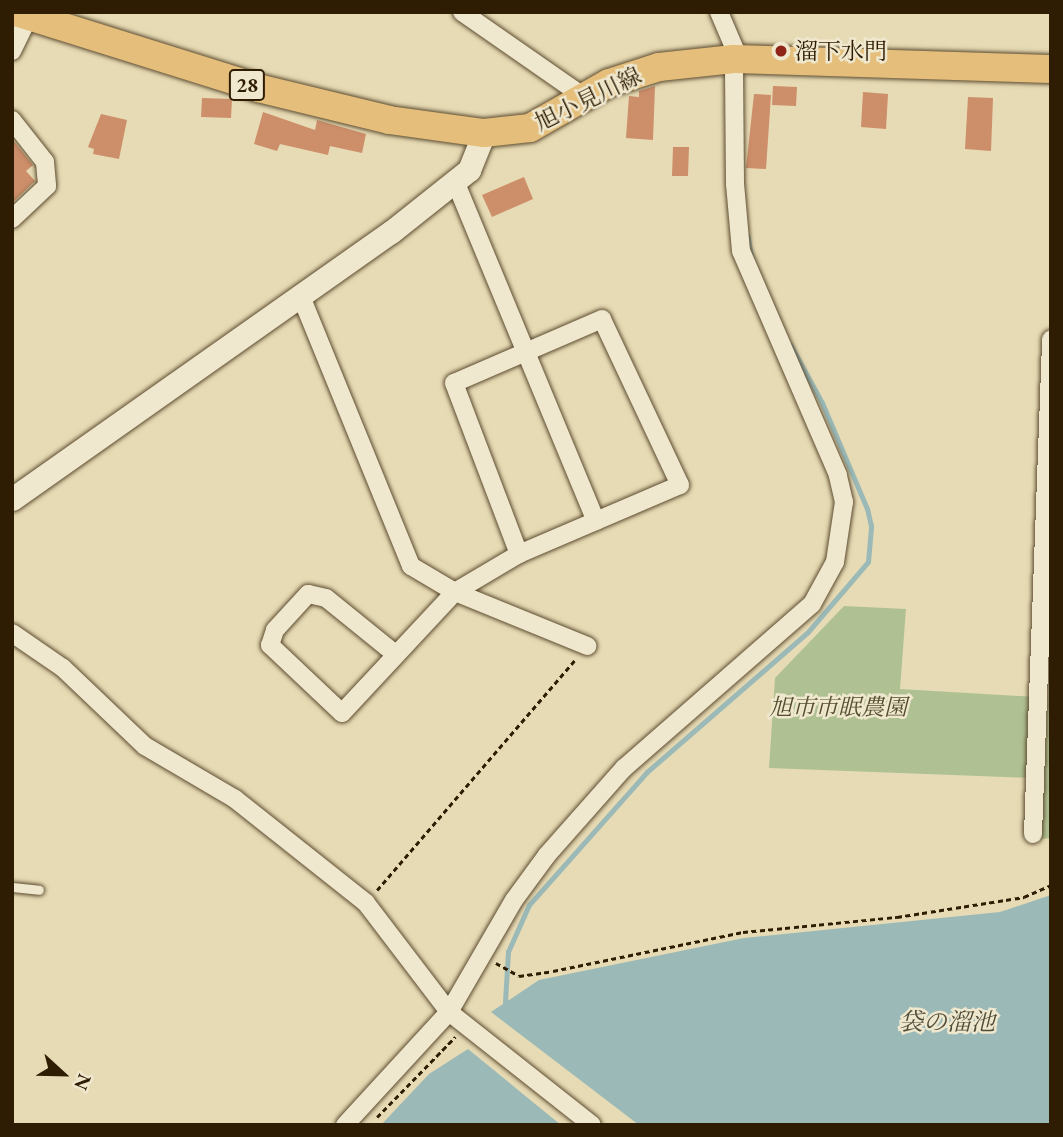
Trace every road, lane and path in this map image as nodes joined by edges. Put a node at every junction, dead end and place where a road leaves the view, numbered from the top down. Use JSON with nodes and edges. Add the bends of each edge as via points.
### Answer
{"nodes":[{"id":1,"x":462,"y":12,"type":"edge"},
{"id":2,"x":719,"y":12,"type":"edge"},
{"id":3,"x":33,"y":15,"type":"edge"},
{"id":4,"x":12,"y":51,"type":"edge"},
{"id":5,"x":737,"y":59,"type":"junction"},
{"id":6,"x":1051,"y":69,"type":"edge"},
{"id":7,"x":583,"y":96,"type":"junction"},
{"id":8,"x":12,"y":120,"type":"edge"},
{"id":9,"x":484,"y":133,"type":"junction"},
{"id":10,"x":455,"y":181,"type":"junction"},
{"id":11,"x":12,"y":219,"type":"edge"},
{"id":12,"x":300,"y":294,"type":"junction"},
{"id":13,"x":1051,"y":339,"type":"edge"},
{"id":14,"x":527,"y":354,"type":"junction"},
{"id":15,"x":12,"y":499,"type":"edge"},
{"id":16,"x":596,"y":521,"type":"junction"},
{"id":17,"x":519,"y":554,"type":"junction"},
{"id":18,"x":455,"y":592,"type":"junction"},
{"id":19,"x":12,"y":633,"type":"edge"},
{"id":20,"x":587,"y":646,"type":"joint"},
{"id":21,"x":394,"y":653,"type":"junction"},
{"id":22,"x":1032,"y":834,"type":"dead end"},
{"id":23,"x":1051,"y":885,"type":"edge"},
{"id":24,"x":12,"y":887,"type":"edge"},
{"id":25,"x":39,"y":890,"type":"dead end"},
{"id":26,"x":366,"y":903,"type":"junction"},
{"id":27,"x":481,"y":954,"type":"junction"},
{"id":28,"x":449,"y":1012,"type":"junction"},
{"id":29,"x":459,"y":1033,"type":"dead end"},
{"id":30,"x":345,"y":1125,"type":"edge"},
{"id":31,"x":369,"y":1125,"type":"edge"},
{"id":32,"x":593,"y":1125,"type":"edge"}],
"edges":[{"from":1,"to":7,"type":"street"},
{"from":2,"to":5,"type":"street"},
{"from":3,"to":4,"type":"street"},
{"from":3,"to":9,"type":"main road","name":"旭小見川線","number":"28","via":[[284,95],[389,120]]},
{"from":5,"to":6,"type":"main road","name":"旭小見川線","number":"28"},
{"from":5,"to":7,"type":"main road","name":"旭小見川線","number":"28","via":[[640,71]]},
{"from":5,"to":27,"type":"street","via":[[735,184],[741,251],[838,475],[844,502],[840,545],[812,604],[624,768],[547,855]]},
{"from":7,"to":9,"type":"main road","name":"旭小見川線","number":"28","via":[[530,128]]},
{"from":8,"to":11,"type":"street","via":[[45,162],[47,186]]},
{"from":9,"to":10,"type":"street","via":[[477,159]]},
{"from":10,"to":12,"type":"street"},
{"from":10,"to":14,"type":"street"},
{"from":12,"to":15,"type":"street"},
{"from":12,"to":18,"type":"street","via":[[411,566]]},
{"from":13,"to":22,"type":"street"},
{"from":14,"to":16,"type":"street"},
{"from":14,"to":16,"type":"street","via":[[602,318],[680,485]]},
{"from":14,"to":17,"type":"street","via":[[454,383]]},
{"from":16,"to":17,"type":"street"},
{"from":17,"to":18,"type":"street"},
{"from":18,"to":20,"type":"street"},
{"from":18,"to":21,"type":"street"},
{"from":19,"to":26,"type":"street","via":[[64,668],[145,746],[235,799]]},
{"from":20,"to":26,"type":"path"},
{"from":21,"to":21,"type":"street","via":[[326,598],[308,594],[275,630],[270,645],[342,713]]},
{"from":23,"to":27,"type":"path","via":[[1024,897],[897,917],[743,932],[519,976]]},
{"from":24,"to":25,"type":"lane"},
{"from":26,"to":28,"type":"street"},
{"from":27,"to":28,"type":"street"},
{"from":28,"to":30,"type":"street"},
{"from":28,"to":32,"type":"street"},
{"from":29,"to":31,"type":"path"}]}
